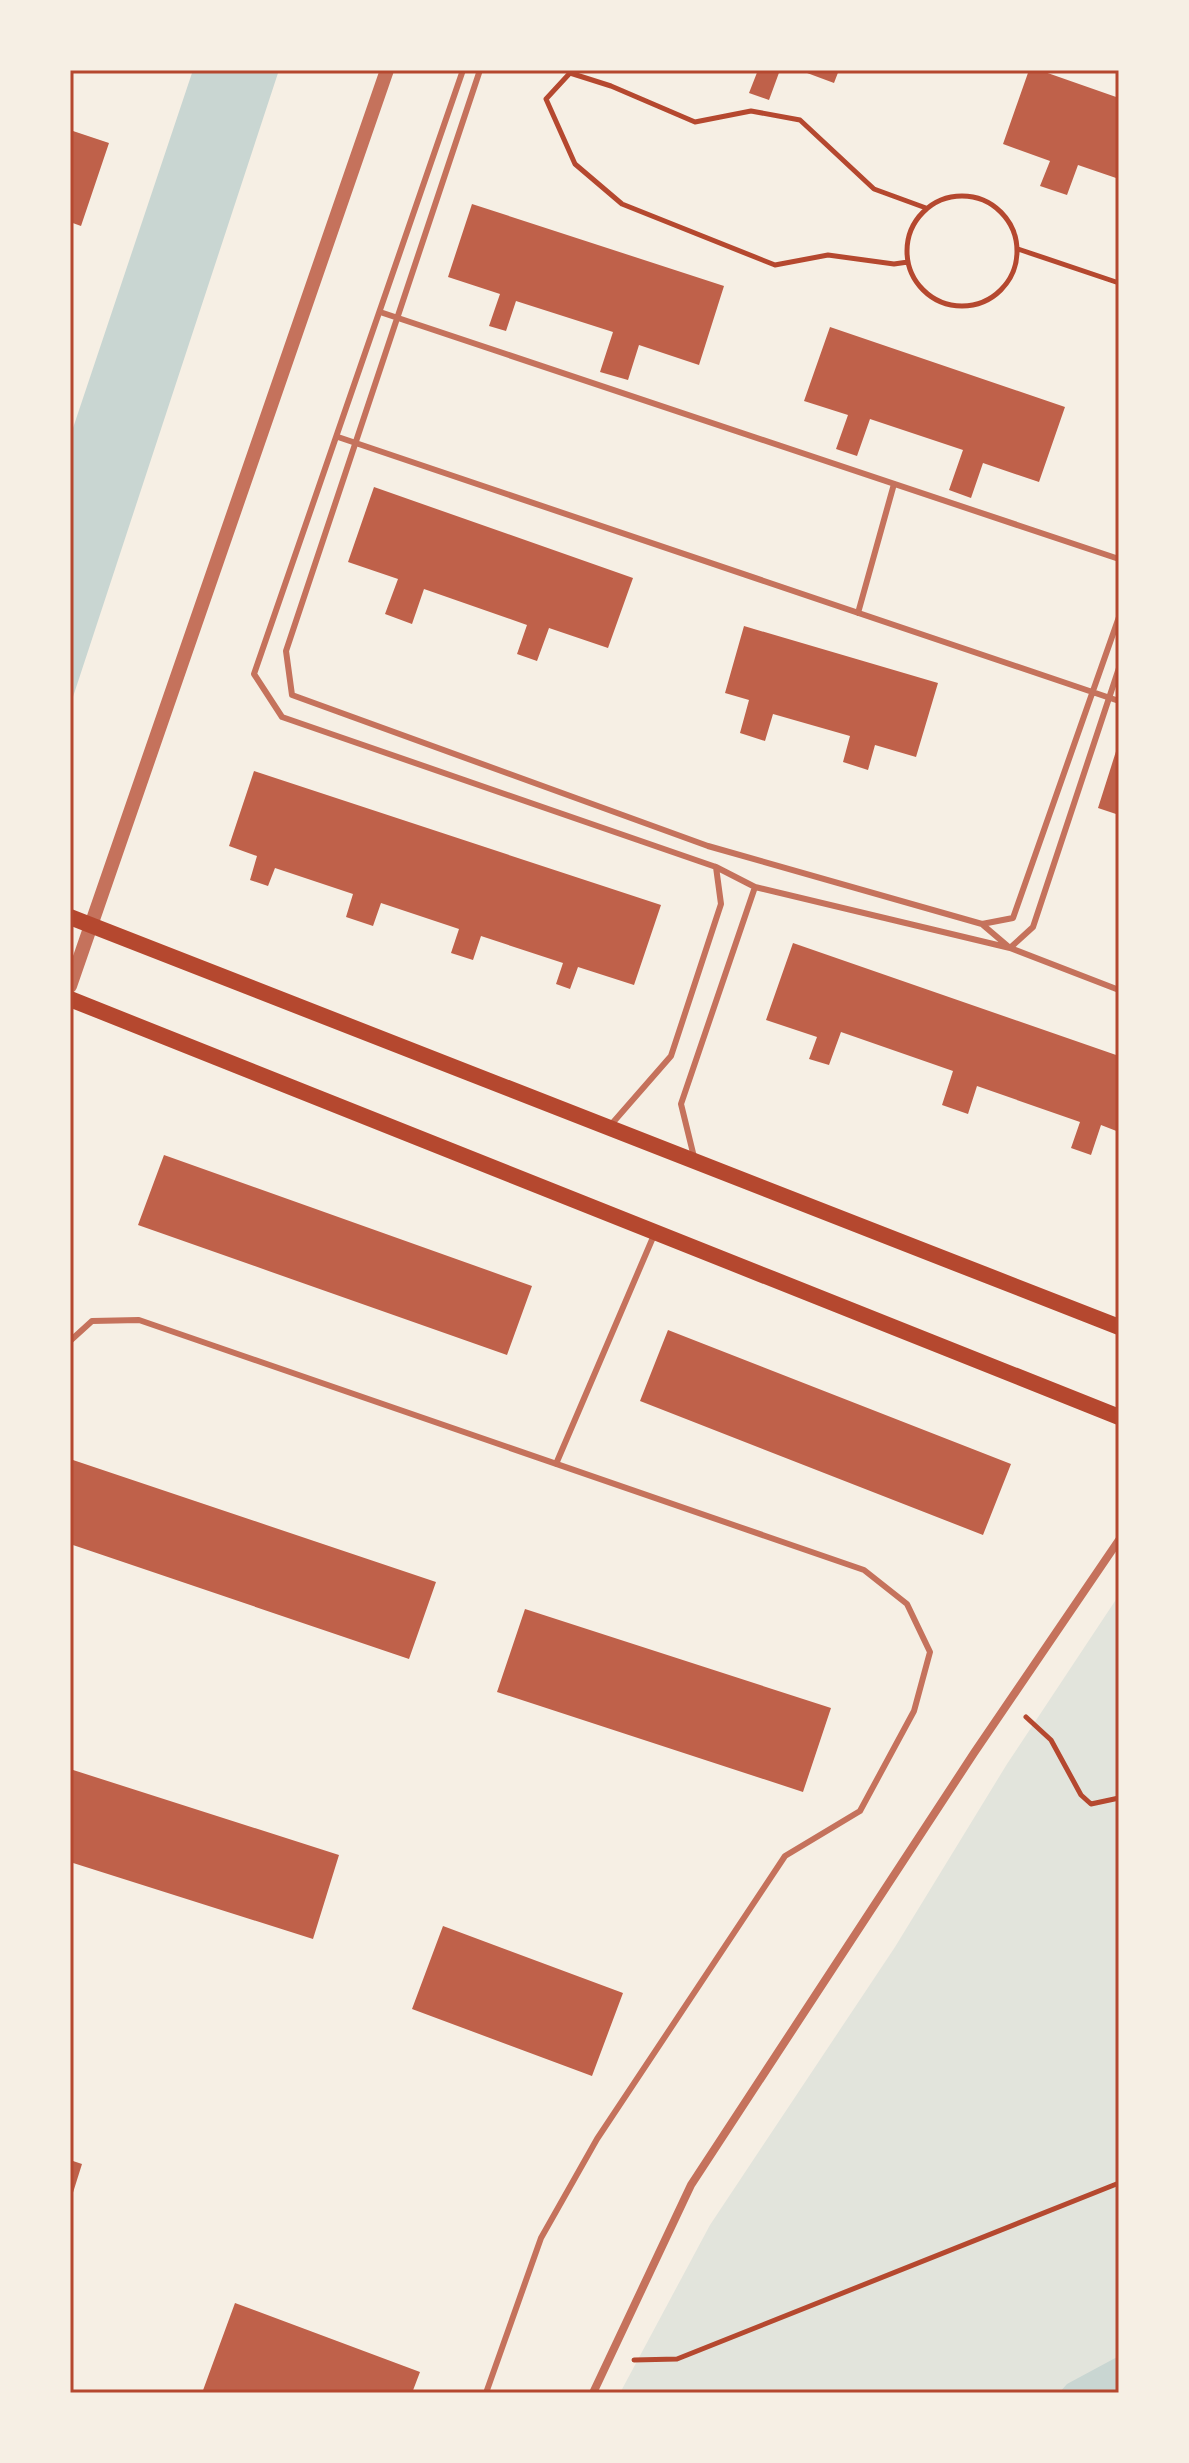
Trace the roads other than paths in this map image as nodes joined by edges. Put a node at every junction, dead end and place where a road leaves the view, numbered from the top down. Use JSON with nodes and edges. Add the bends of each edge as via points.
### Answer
{"nodes":[{"id":1,"x":387,"y":70,"type":"edge"},
{"id":2,"x":463,"y":70,"type":"edge"},
{"id":3,"x":480,"y":70,"type":"edge"},
{"id":4,"x":380,"y":312,"type":"junction"},
{"id":5,"x":398,"y":318,"type":"junction"},
{"id":6,"x":338,"y":437,"type":"junction"},
{"id":7,"x":356,"y":443,"type":"junction"},
{"id":8,"x":894,"y":484,"type":"junction"},
{"id":9,"x":1119,"y":559,"type":"edge"},
{"id":10,"x":858,"y":613,"type":"junction"},
{"id":11,"x":1119,"y":617,"type":"edge"},
{"id":12,"x":1119,"y":668,"type":"edge"},
{"id":13,"x":1093,"y":692,"type":"junction"},
{"id":14,"x":1109,"y":698,"type":"junction"},
{"id":15,"x":1119,"y":701,"type":"edge"},
{"id":16,"x":716,"y":867,"type":"junction"},
{"id":17,"x":755,"y":887,"type":"junction"},
{"id":18,"x":70,"y":917,"type":"edge"},
{"id":19,"x":982,"y":924,"type":"junction"},
{"id":20,"x":91,"y":925,"type":"junction"},
{"id":21,"x":1010,"y":948,"type":"junction"},
{"id":22,"x":70,"y":986,"type":"edge"},
{"id":23,"x":1119,"y":990,"type":"edge"},
{"id":24,"x":70,"y":999,"type":"edge"},
{"id":25,"x":609,"y":1127,"type":"junction"},
{"id":26,"x":694,"y":1161,"type":"junction"},
{"id":27,"x":656,"y":1232,"type":"junction"},
{"id":28,"x":1119,"y":1327,"type":"edge"},
{"id":29,"x":70,"y":1341,"type":"edge"},
{"id":30,"x":1119,"y":1417,"type":"edge"},
{"id":31,"x":556,"y":1464,"type":"junction"},
{"id":32,"x":1119,"y":1540,"type":"edge"},
{"id":33,"x":486,"y":2393,"type":"edge"},
{"id":34,"x":593,"y":2393,"type":"edge"}],
"edges":[{"from":1,"to":20,"type":"street"},
{"from":2,"to":4,"type":"lane"},
{"from":3,"to":5,"type":"lane"},
{"from":4,"to":5,"type":"lane"},
{"from":4,"to":6,"type":"lane"},
{"from":5,"to":7,"type":"lane"},
{"from":5,"to":8,"type":"lane"},
{"from":6,"to":7,"type":"lane"},
{"from":6,"to":16,"type":"lane","via":[[254,674],[282,717]]},
{"from":7,"to":10,"type":"lane"},
{"from":7,"to":19,"type":"lane","via":[[286,651],[292,695],[708,846]]},
{"from":8,"to":9,"type":"lane"},
{"from":8,"to":10,"type":"lane"},
{"from":10,"to":13,"type":"lane"},
{"from":11,"to":13,"type":"lane"},
{"from":12,"to":14,"type":"lane"},
{"from":13,"to":14,"type":"lane"},
{"from":13,"to":19,"type":"lane","via":[[1013,918]]},
{"from":14,"to":15,"type":"lane"},
{"from":14,"to":21,"type":"lane","via":[[1033,927]]},
{"from":16,"to":17,"type":"lane"},
{"from":16,"to":25,"type":"lane","via":[[721,904],[671,1056]]},
{"from":17,"to":21,"type":"lane"},
{"from":17,"to":26,"type":"lane","via":[[681,1104]]},
{"from":18,"to":20,"type":"main road"},
{"from":19,"to":21,"type":"lane"},
{"from":20,"to":22,"type":"street"},
{"from":20,"to":25,"type":"main road"},
{"from":21,"to":23,"type":"lane"},
{"from":24,"to":27,"type":"main road"},
{"from":25,"to":26,"type":"main road"},
{"from":26,"to":28,"type":"main road"},
{"from":27,"to":30,"type":"main road"},
{"from":27,"to":31,"type":"lane"},
{"from":29,"to":31,"type":"lane","via":[[92,1321],[139,1320]]},
{"from":31,"to":33,"type":"lane","via":[[864,1570],[907,1604],[930,1652],[914,1711],[860,1811],[785,1856],[597,2139],[541,2238]]},
{"from":32,"to":34,"type":"street","via":[[691,2185]]}]}
